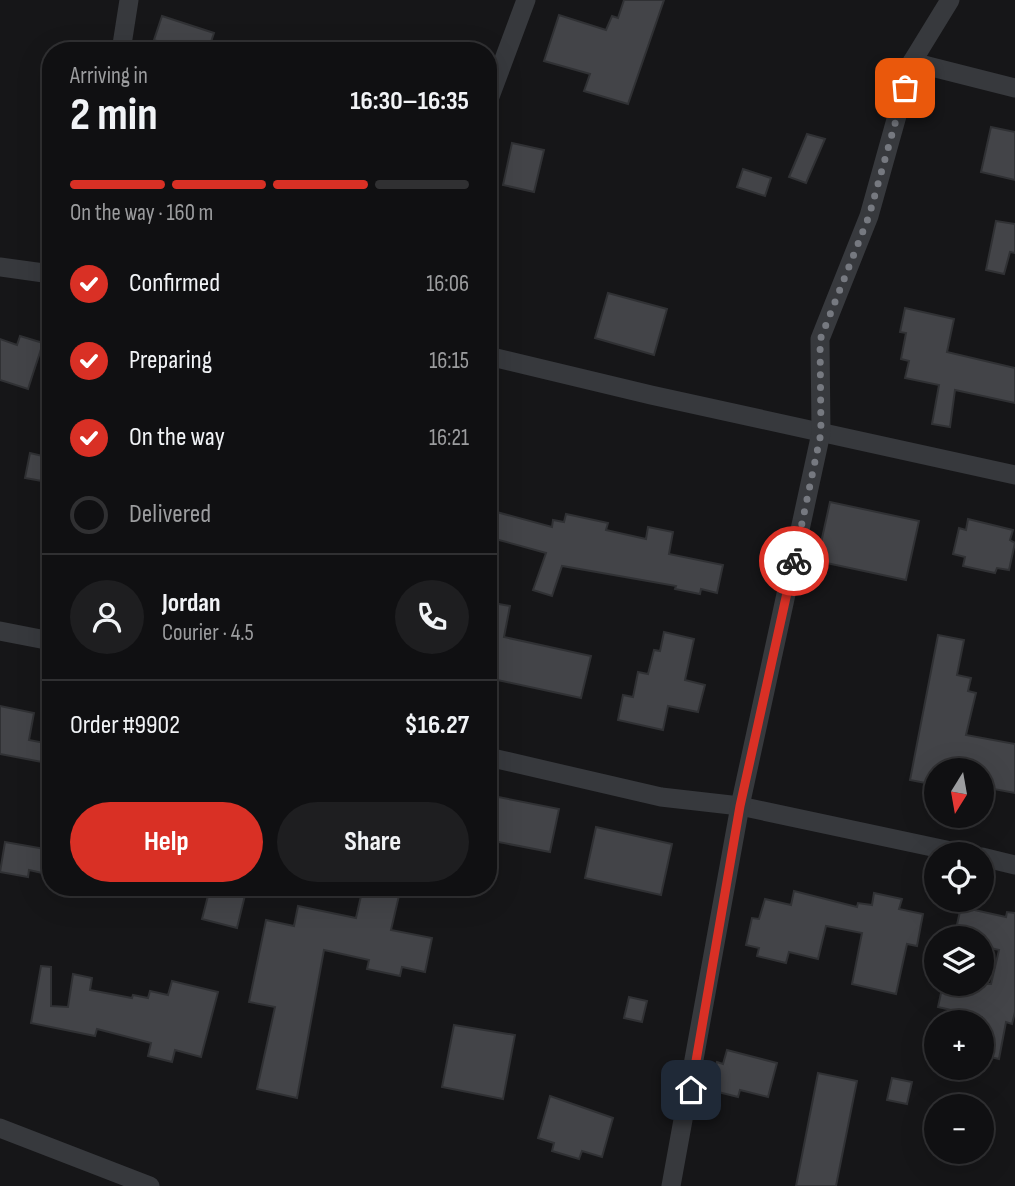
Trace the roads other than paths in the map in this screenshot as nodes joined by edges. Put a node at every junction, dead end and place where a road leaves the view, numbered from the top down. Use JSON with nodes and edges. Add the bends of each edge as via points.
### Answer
{"nodes":[{"id":1,"x":130,"y":0,"type":"edge"},
{"id":2,"x":526,"y":0,"type":"edge"},
{"id":3,"x":950,"y":0,"type":"edge"},
{"id":4,"x":123,"y":42,"type":"edge"},
{"id":5,"x":912,"y":62,"type":"junction"},
{"id":6,"x":497,"y":78,"type":"edge"},
{"id":7,"x":1015,"y":88,"type":"edge"},
{"id":8,"x":0,"y":267,"type":"edge"},
{"id":9,"x":42,"y":273,"type":"edge"},
{"id":10,"x":497,"y":358,"type":"edge"},
{"id":11,"x":821,"y":433,"type":"junction"},
{"id":12,"x":1015,"y":475,"type":"edge"},
{"id":13,"x":0,"y":632,"type":"edge"},
{"id":14,"x":42,"y":639,"type":"edge"},
{"id":15,"x":497,"y":759,"type":"edge"},
{"id":16,"x":740,"y":806,"type":"junction"},
{"id":17,"x":924,"y":845,"type":"edge"},
{"id":18,"x":994,"y":860,"type":"edge"},
{"id":19,"x":1015,"y":864,"type":"edge"},
{"id":20,"x":0,"y":1128,"type":"edge"},
{"id":21,"x":150,"y":1186,"type":"edge"},
{"id":22,"x":671,"y":1186,"type":"edge"}],
"edges":[{"from":1,"to":4,"type":"street"},
{"from":2,"to":6,"type":"street"},
{"from":3,"to":5,"type":"street"},
{"from":5,"to":7,"type":"street"},
{"from":5,"to":11,"type":"street","via":[[869,216],[820,340]]},
{"from":8,"to":9,"type":"street"},
{"from":10,"to":11,"type":"street"},
{"from":11,"to":12,"type":"street"},
{"from":11,"to":16,"type":"street"},
{"from":13,"to":14,"type":"street"},
{"from":15,"to":16,"type":"street","via":[[661,797]]},
{"from":16,"to":17,"type":"street"},
{"from":16,"to":22,"type":"street"},
{"from":18,"to":19,"type":"street"},
{"from":20,"to":21,"type":"street"}]}
